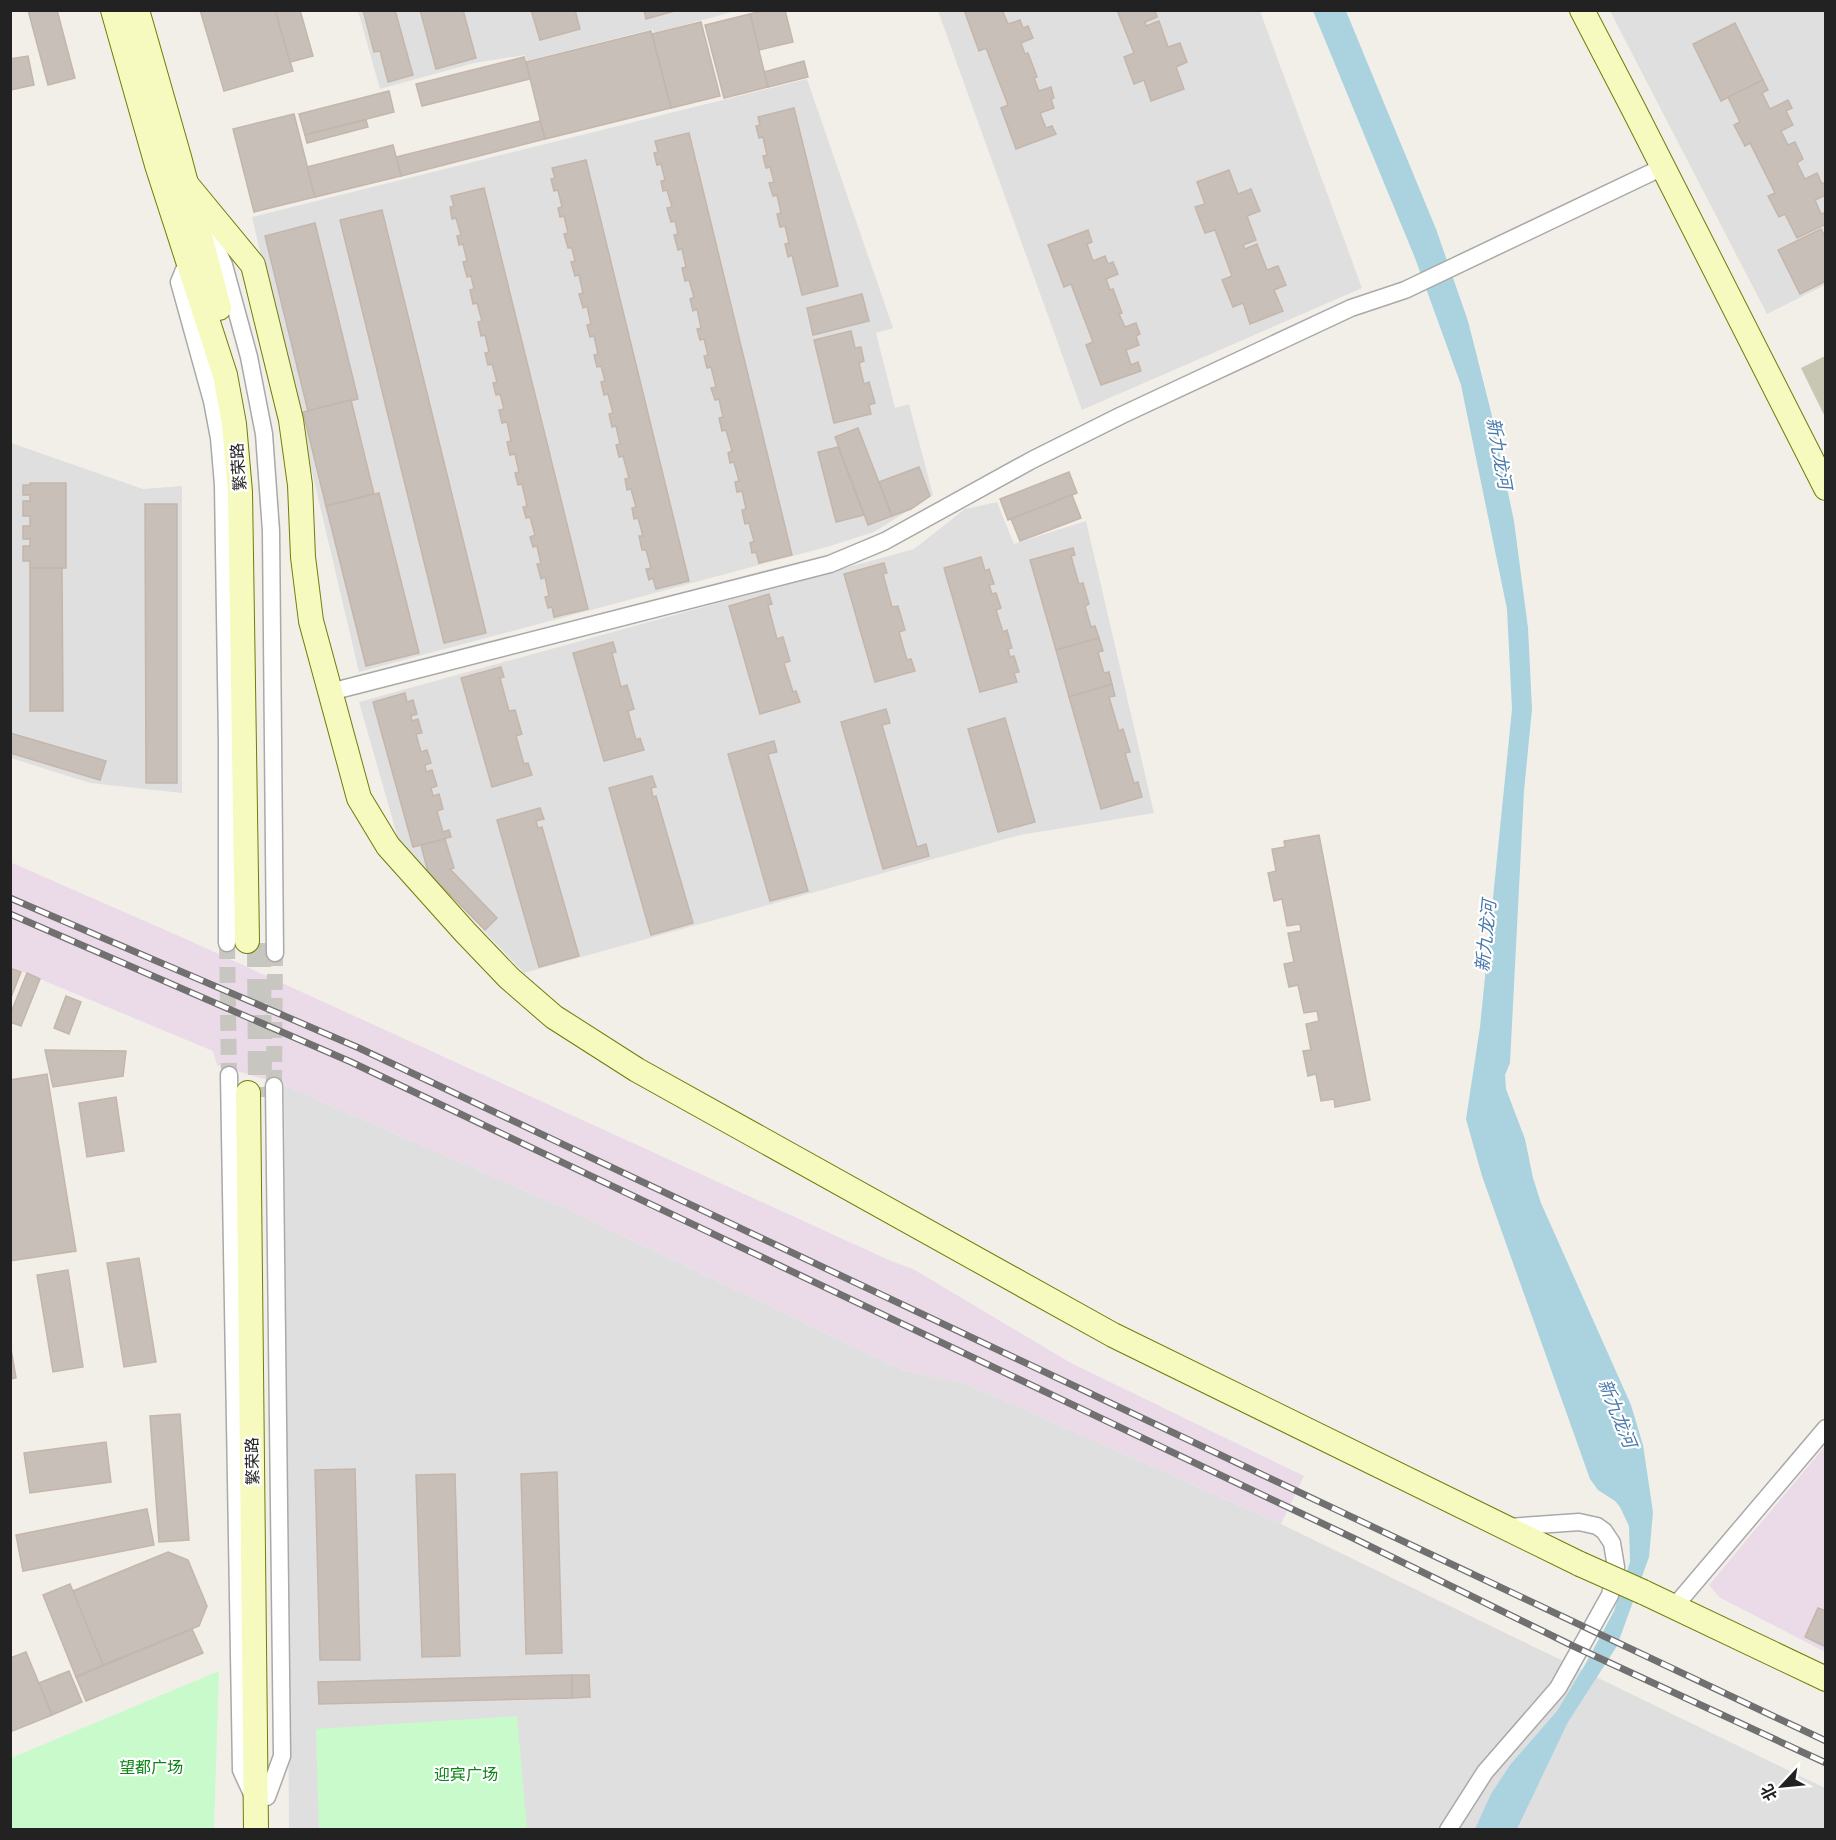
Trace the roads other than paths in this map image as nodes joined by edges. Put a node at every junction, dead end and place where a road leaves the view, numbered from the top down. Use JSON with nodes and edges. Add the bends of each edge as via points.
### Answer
{"nodes":[{"id":1,"x":113,"y":10,"type":"edge"},
{"id":2,"x":137,"y":10,"type":"edge"},
{"id":3,"x":1582,"y":10,"type":"edge"},
{"id":4,"x":1663,"y":167,"type":"junction"},
{"id":5,"x":187,"y":185,"type":"junction"},
{"id":6,"x":1826,"y":488,"type":"edge"},
{"id":7,"x":330,"y":692,"type":"junction"},
{"id":8,"x":229,"y":1075,"type":"tunnel mouth"},
{"id":9,"x":261,"y":1092,"type":"tunnel mouth"},
{"id":10,"x":1826,"y":1428,"type":"edge"},
{"id":11,"x":1506,"y":1527,"type":"junction"},
{"id":12,"x":1674,"y":1606,"type":"junction"},
{"id":13,"x":1826,"y":1679,"type":"edge"},
{"id":14,"x":262,"y":1800,"type":"junction"},
{"id":15,"x":256,"y":1830,"type":"edge"},
{"id":16,"x":268,"y":1830,"type":"edge"},
{"id":17,"x":1448,"y":1830,"type":"edge"}],
"edges":[{"from":1,"to":5,"type":"street","name":"繁荣路","via":[[157,165],[225,375],[234,424],[239,466],[252,945],[256,707],[250,465],[236,372]]},
{"from":2,"to":5,"type":"street","name":"繁荣路"},
{"from":3,"to":4,"type":"street"},
{"from":4,"to":6,"type":"street"},
{"from":4,"to":7,"type":"street","via":[[1406,290],[1351,308],[1122,415],[885,541],[840,560]]},
{"from":5,"to":7,"type":"street","via":[[253,265],[291,420],[311,621]]},
{"from":7,"to":11,"type":"street","via":[[358,798],[388,846],[509,978],[554,1017],[637,1070],[1113,1335]]},
{"from":8,"to":14,"type":"street","via":[[241,1770]]},
{"from":9,"to":14,"type":"street","name":"繁荣路"},
{"from":10,"to":12,"type":"street"},
{"from":11,"to":12,"type":"street","bridge":true},
{"from":11,"to":17,"type":"street","via":[[1579,1521],[1597,1526],[1612,1543],[1616,1568],[1610,1595],[1558,1688],[1485,1772]]},
{"from":12,"to":13,"type":"street"},
{"from":14,"to":15,"type":"street","name":"繁荣路"},
{"from":14,"to":16,"type":"street","name":"繁荣路"}]}
